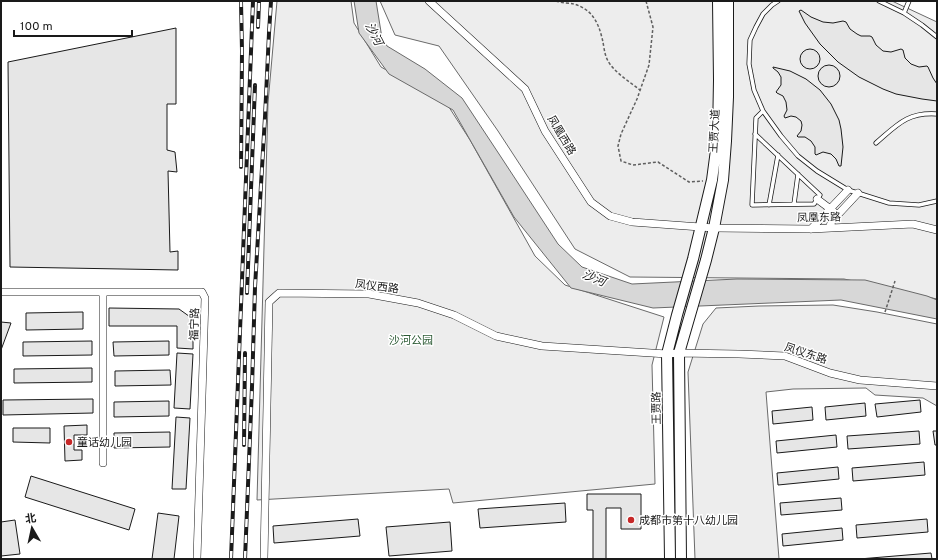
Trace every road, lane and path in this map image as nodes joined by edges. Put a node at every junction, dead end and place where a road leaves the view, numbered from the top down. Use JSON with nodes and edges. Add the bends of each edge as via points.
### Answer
{"nodes":[{"id":1,"x":429,"y":1,"type":"edge"},
{"id":2,"x":556,"y":1,"type":"edge"},
{"id":3,"x":646,"y":1,"type":"edge"},
{"id":4,"x":718,"y":1,"type":"edge"},
{"id":5,"x":728,"y":1,"type":"edge"},
{"id":6,"x":778,"y":1,"type":"edge"},
{"id":7,"x":879,"y":1,"type":"edge"},
{"id":8,"x":910,"y":1,"type":"edge"},
{"id":9,"x":904,"y":13,"type":"junction"},
{"id":10,"x":937,"y":37,"type":"edge"},
{"id":11,"x":640,"y":90,"type":"junction"},
{"id":12,"x":763,"y":111,"type":"junction"},
{"id":13,"x":937,"y":114,"type":"edge"},
{"id":14,"x":755,"y":134,"type":"junction"},
{"id":15,"x":876,"y":143,"type":"dead end"},
{"id":16,"x":778,"y":155,"type":"junction"},
{"id":17,"x":798,"y":174,"type":"junction"},
{"id":18,"x":712,"y":180,"type":"junction"},
{"id":19,"x":848,"y":190,"type":"junction"},
{"id":20,"x":858,"y":193,"type":"junction"},
{"id":21,"x":817,"y":199,"type":"junction"},
{"id":22,"x":937,"y":202,"type":"edge"},
{"id":23,"x":794,"y":204,"type":"junction"},
{"id":24,"x":769,"y":205,"type":"junction"},
{"id":25,"x":830,"y":209,"type":"junction"},
{"id":26,"x":838,"y":214,"type":"junction"},
{"id":27,"x":701,"y":226,"type":"junction"},
{"id":28,"x":714,"y":228,"type":"junction"},
{"id":29,"x":829,"y":228,"type":"junction"},
{"id":30,"x":811,"y":229,"type":"junction"},
{"id":31,"x":937,"y":230,"type":"edge"},
{"id":32,"x":694,"y":259,"type":"joint"},
{"id":33,"x":895,"y":281,"type":"dead end"},
{"id":34,"x":1,"y":292,"type":"edge"},
{"id":35,"x":103,"y":292,"type":"junction"},
{"id":36,"x":885,"y":312,"type":"dead end"},
{"id":37,"x":679,"y":353,"type":"junction"},
{"id":38,"x":667,"y":354,"type":"junction"},
{"id":39,"x":937,"y":386,"type":"edge"},
{"id":40,"x":103,"y":463,"type":"dead end"},
{"id":41,"x":197,"y":559,"type":"edge"},
{"id":42,"x":264,"y":559,"type":"edge"},
{"id":43,"x":670,"y":559,"type":"edge"},
{"id":44,"x":681,"y":559,"type":"edge"}],
"edges":[{"from":1,"to":27,"type":"street","name":"凤凰西路","via":[[525,89],[545,130],[591,202],[610,216],[632,222]]},
{"from":2,"to":11,"type":"path","via":[[586,9],[597,22],[608,62]]},
{"from":3,"to":11,"type":"path","via":[[653,27],[649,65]]},
{"from":4,"to":18,"type":"main road","name":"王贾大道","via":[[718,135]]},
{"from":5,"to":28,"type":"main road","name":"王贾大道","via":[[726,141],[723,180]]},
{"from":6,"to":12,"type":"lane","via":[[762,14],[750,40],[749,64],[754,90]]},
{"from":7,"to":9,"type":"lane"},
{"from":8,"to":9,"type":"lane"},
{"from":9,"to":10,"type":"lane"},
{"from":11,"to":18,"type":"path","via":[[621,134],[618,146],[621,161],[633,165],[658,162],[689,182]]},
{"from":12,"to":14,"type":"lane","via":[[756,118]]},
{"from":12,"to":19,"type":"lane","via":[[798,156],[817,172]]},
{"from":13,"to":15,"type":"lane","via":[[915,115],[901,121]]},
{"from":14,"to":16,"type":"lane"},
{"from":14,"to":24,"type":"lane","via":[[752,205]]},
{"from":16,"to":17,"type":"lane"},
{"from":16,"to":24,"type":"lane"},
{"from":17,"to":21,"type":"lane","via":[[820,195]]},
{"from":17,"to":23,"type":"lane"},
{"from":18,"to":27,"type":"main road","name":"王贾大道"},
{"from":19,"to":20,"type":"lane"},
{"from":19,"to":25,"type":"street"},
{"from":20,"to":22,"type":"lane","via":[[889,203],[918,205]]},
{"from":20,"to":26,"type":"street"},
{"from":21,"to":23,"type":"lane","via":[[814,204]]},
{"from":21,"to":25,"type":"street"},
{"from":23,"to":24,"type":"lane"},
{"from":25,"to":26,"type":"street"},
{"from":25,"to":30,"type":"street"},
{"from":26,"to":29,"type":"street"},
{"from":27,"to":28,"type":"street","name":"凤凰东路"},
{"from":27,"to":32,"type":"main road","name":"王贾大道"},
{"from":28,"to":30,"type":"street","name":"凤凰东路"},
{"from":28,"to":37,"type":"main road","name":"王贾大道"},
{"from":29,"to":30,"type":"street","name":"凤凰东路"},
{"from":29,"to":31,"type":"street","name":"凤凰东路","via":[[913,224]]},
{"from":32,"to":38,"type":"main road","name":"王贾路"},
{"from":33,"to":36,"type":"path"},
{"from":34,"to":35,"type":"street","name":"福宁路"},
{"from":35,"to":40,"type":"street"},
{"from":35,"to":41,"type":"street","name":"福宁路","via":[[202,292],[205,298]]},
{"from":37,"to":38,"type":"street","name":"凤仪东路"},
{"from":37,"to":39,"type":"street","name":"凤仪东路","via":[[785,356],[830,373],[860,380]]},
{"from":37,"to":44,"type":"main road"},
{"from":38,"to":42,"type":"street","name":"凤仪西路","via":[[542,346],[496,336],[454,315],[418,303],[369,294],[279,293],[269,302]]},
{"from":38,"to":43,"type":"main road","name":"王贾路"}]}
